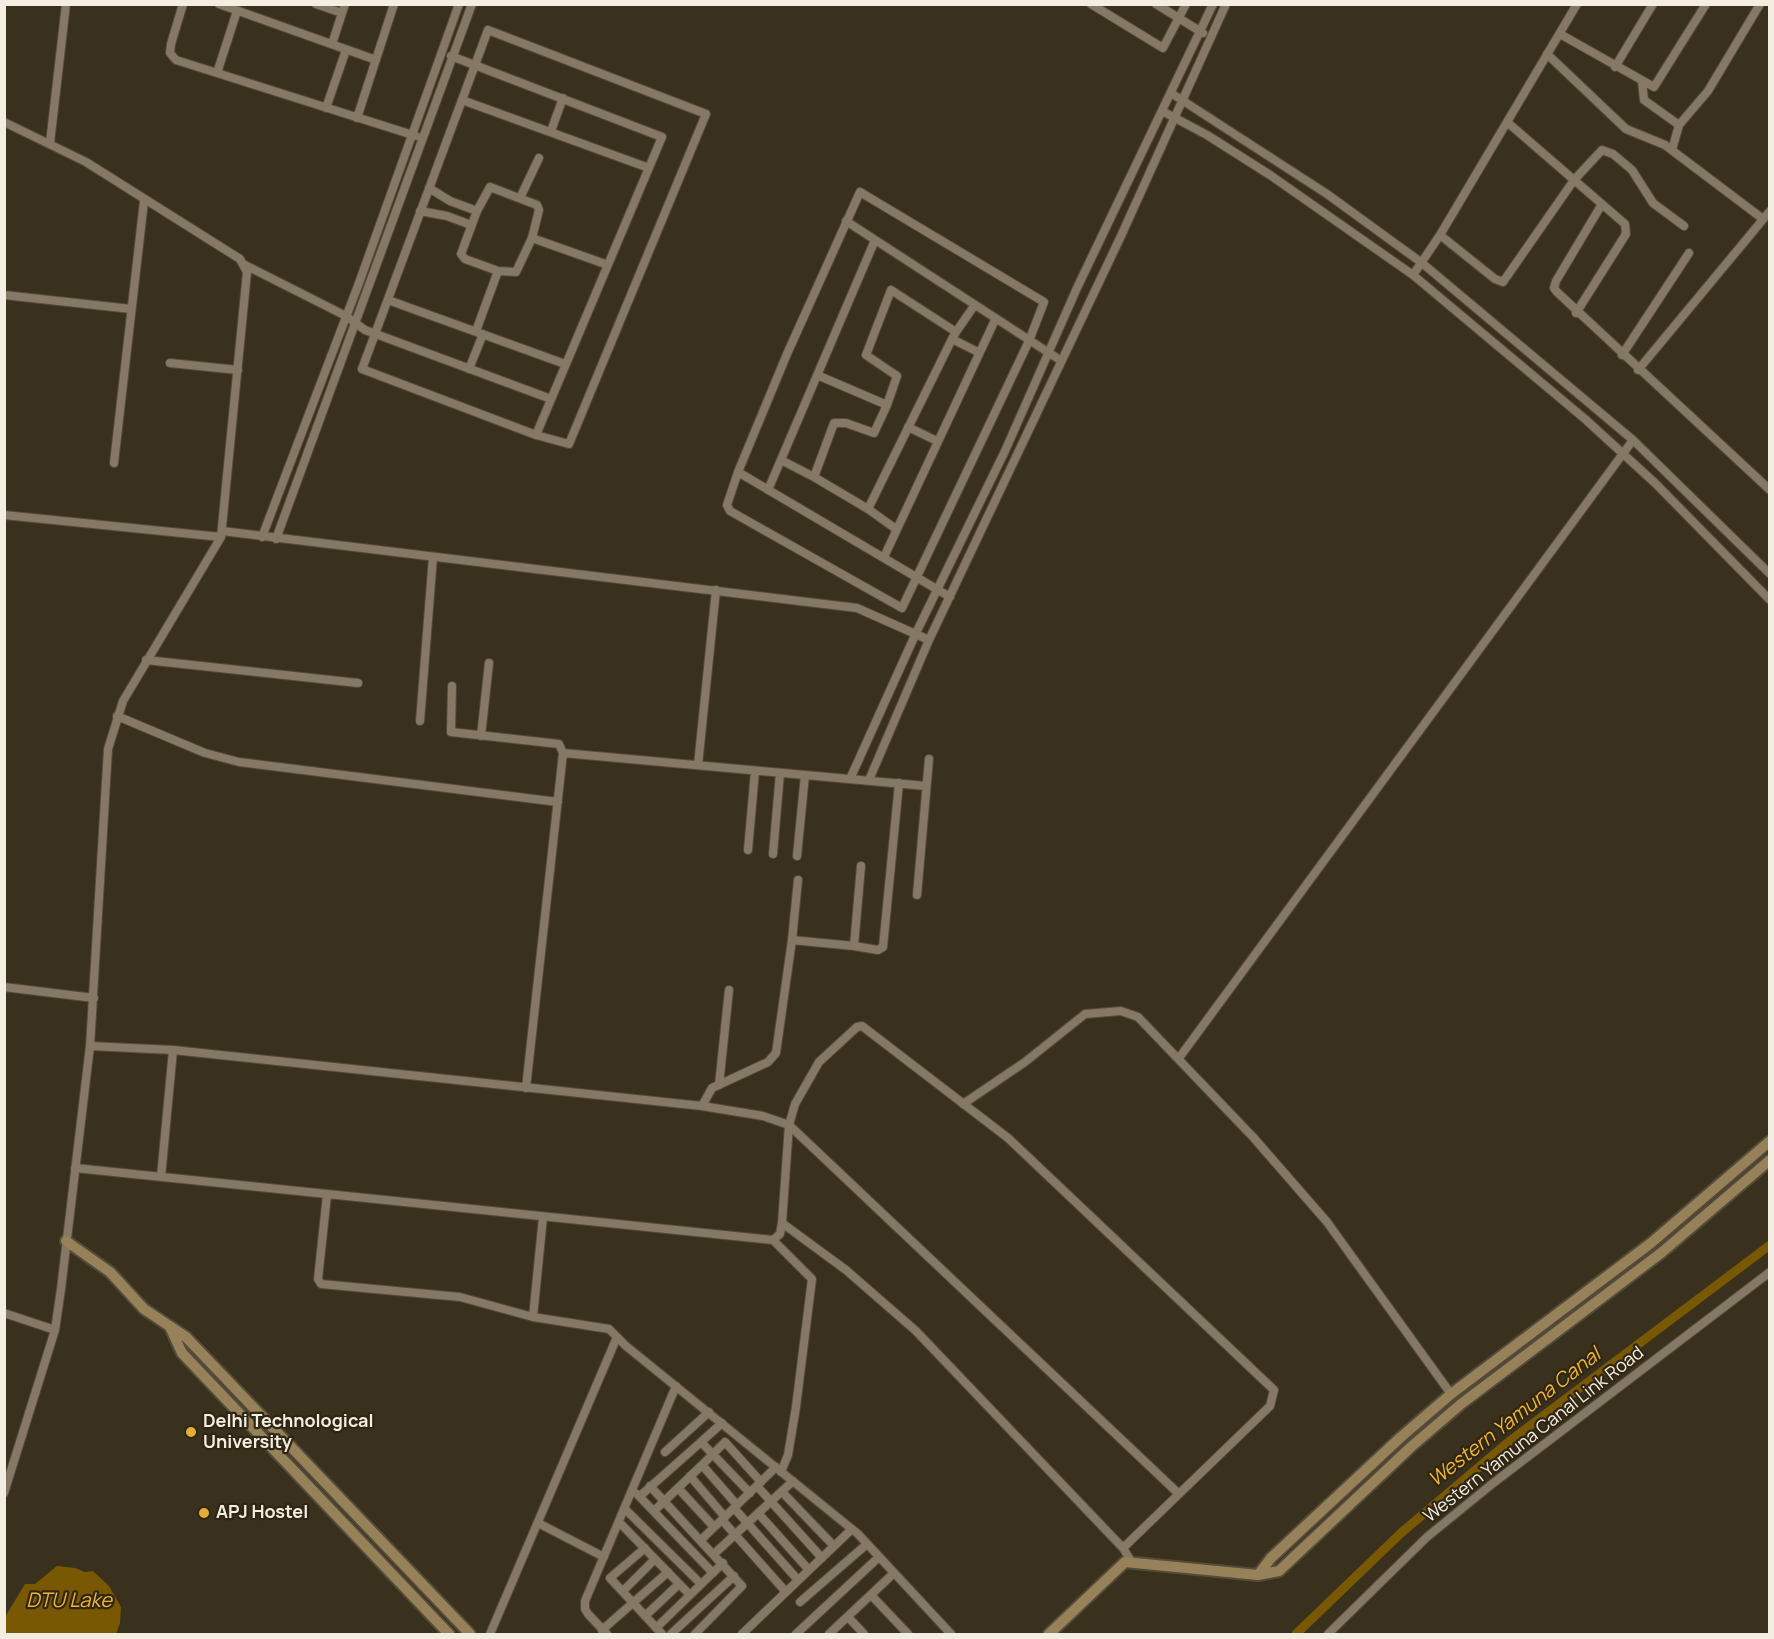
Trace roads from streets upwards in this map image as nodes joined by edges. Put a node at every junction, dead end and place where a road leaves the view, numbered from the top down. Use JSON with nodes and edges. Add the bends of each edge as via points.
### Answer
{"nodes":[{"id":1,"x":66,"y":4,"type":"edge"},
{"id":2,"x":183,"y":4,"type":"edge"},
{"id":3,"x":316,"y":4,"type":"edge"},
{"id":4,"x":345,"y":4,"type":"edge"},
{"id":5,"x":394,"y":4,"type":"edge"},
{"id":6,"x":459,"y":4,"type":"edge"},
{"id":7,"x":472,"y":4,"type":"edge"},
{"id":8,"x":1091,"y":4,"type":"edge"},
{"id":9,"x":1156,"y":4,"type":"edge"},
{"id":10,"x":1186,"y":4,"type":"edge"},
{"id":11,"x":1213,"y":4,"type":"edge"},
{"id":12,"x":1226,"y":4,"type":"edge"},
{"id":13,"x":1577,"y":4,"type":"edge"},
{"id":14,"x":1653,"y":4,"type":"edge"},
{"id":15,"x":1706,"y":4,"type":"edge"},
{"id":16,"x":1761,"y":4,"type":"edge"},
{"id":17,"x":224,"y":5,"type":"edge"},
{"id":18,"x":1770,"y":9,"type":"edge"},
{"id":19,"x":237,"y":11,"type":"junction"},
{"id":20,"x":342,"y":14,"type":"junction"},
{"id":21,"x":1179,"y":19,"type":"junction"},
{"id":22,"x":1201,"y":31,"type":"junction"},
{"id":23,"x":1560,"y":34,"type":"junction"},
{"id":24,"x":1211,"y":38,"type":"junction"},
{"id":25,"x":332,"y":44,"type":"junction"},
{"id":26,"x":346,"y":50,"type":"junction"},
{"id":27,"x":442,"y":53,"type":"junction"},
{"id":28,"x":1547,"y":54,"type":"junction"},
{"id":29,"x":453,"y":56,"type":"junction"},
{"id":30,"x":376,"y":60,"type":"junction"},
{"id":31,"x":475,"y":64,"type":"junction"},
{"id":32,"x":1615,"y":67,"type":"junction"},
{"id":33,"x":217,"y":73,"type":"junction"},
{"id":34,"x":1642,"y":81,"type":"junction"},
{"id":35,"x":1171,"y":93,"type":"junction"},
{"id":36,"x":563,"y":98,"type":"junction"},
{"id":37,"x":462,"y":100,"type":"junction"},
{"id":38,"x":1183,"y":100,"type":"junction"},
{"id":39,"x":326,"y":108,"type":"junction"},
{"id":40,"x":1162,"y":111,"type":"junction"},
{"id":41,"x":1174,"y":117,"type":"junction"},
{"id":42,"x":357,"y":118,"type":"junction"},
{"id":43,"x":4,"y":122,"type":"edge"},
{"id":44,"x":1507,"y":122,"type":"junction"},
{"id":45,"x":1679,"y":124,"type":"junction"},
{"id":46,"x":551,"y":131,"type":"junction"},
{"id":47,"x":412,"y":135,"type":"junction"},
{"id":48,"x":423,"y":138,"type":"junction"},
{"id":49,"x":50,"y":143,"type":"junction"},
{"id":50,"x":1672,"y":150,"type":"junction"},
{"id":51,"x":539,"y":158,"type":"dead end"},
{"id":52,"x":649,"y":168,"type":"junction"},
{"id":53,"x":1574,"y":180,"type":"junction"},
{"id":54,"x":429,"y":188,"type":"junction"},
{"id":55,"x":520,"y":198,"type":"junction"},
{"id":56,"x":144,"y":201,"type":"junction"},
{"id":57,"x":1602,"y":204,"type":"junction"},
{"id":58,"x":420,"y":211,"type":"junction"},
{"id":59,"x":477,"y":211,"type":"junction"},
{"id":60,"x":1770,"y":211,"type":"edge"},
{"id":61,"x":1762,"y":219,"type":"junction"},
{"id":62,"x":846,"y":221,"type":"junction"},
{"id":63,"x":471,"y":225,"type":"junction"},
{"id":64,"x":1684,"y":226,"type":"dead end"},
{"id":65,"x":1440,"y":235,"type":"junction"},
{"id":66,"x":531,"y":238,"type":"junction"},
{"id":67,"x":874,"y":240,"type":"junction"},
{"id":68,"x":1689,"y":253,"type":"dead end"},
{"id":69,"x":1422,"y":263,"type":"junction"},
{"id":70,"x":245,"y":265,"type":"junction"},
{"id":71,"x":608,"y":265,"type":"junction"},
{"id":72,"x":498,"y":271,"type":"junction"},
{"id":73,"x":1413,"y":275,"type":"junction"},
{"id":74,"x":4,"y":295,"type":"edge"},
{"id":75,"x":388,"y":300,"type":"junction"},
{"id":76,"x":974,"y":306,"type":"junction"},
{"id":77,"x":131,"y":309,"type":"junction"},
{"id":78,"x":1576,"y":313,"type":"junction"},
{"id":79,"x":346,"y":316,"type":"junction"},
{"id":80,"x":995,"y":320,"type":"junction"},
{"id":81,"x":355,"y":321,"type":"junction"},
{"id":82,"x":479,"y":333,"type":"junction"},
{"id":83,"x":375,"y":334,"type":"junction"},
{"id":84,"x":954,"y":336,"type":"junction"},
{"id":85,"x":1029,"y":341,"type":"junction"},
{"id":86,"x":978,"y":352,"type":"junction"},
{"id":87,"x":1049,"y":352,"type":"junction"},
{"id":88,"x":1622,"y":355,"type":"junction"},
{"id":89,"x":1060,"y":360,"type":"junction"},
{"id":90,"x":170,"y":363,"type":"dead end"},
{"id":91,"x":566,"y":364,"type":"junction"},
{"id":92,"x":469,"y":369,"type":"junction"},
{"id":93,"x":238,"y":370,"type":"junction"},
{"id":94,"x":1638,"y":370,"type":"junction"},
{"id":95,"x":817,"y":375,"type":"junction"},
{"id":96,"x":551,"y":399,"type":"junction"},
{"id":97,"x":887,"y":405,"type":"junction"},
{"id":98,"x":908,"y":427,"type":"junction"},
{"id":99,"x":536,"y":435,"type":"junction"},
{"id":100,"x":1633,"y":440,"type":"junction"},
{"id":101,"x":937,"y":441,"type":"junction"},
{"id":102,"x":1623,"y":454,"type":"junction"},
{"id":103,"x":781,"y":460,"type":"junction"},
{"id":104,"x":114,"y":463,"type":"dead end"},
{"id":105,"x":738,"y":472,"type":"junction"},
{"id":106,"x":814,"y":477,"type":"junction"},
{"id":107,"x":768,"y":489,"type":"junction"},
{"id":108,"x":1770,"y":490,"type":"edge"},
{"id":109,"x":868,"y":509,"type":"junction"},
{"id":110,"x":4,"y":515,"type":"edge"},
{"id":111,"x":896,"y":529,"type":"junction"},
{"id":112,"x":221,"y":534,"type":"junction"},
{"id":113,"x":262,"y":537,"type":"junction"},
{"id":114,"x":276,"y":539,"type":"junction"},
{"id":115,"x":433,"y":557,"type":"junction"},
{"id":116,"x":884,"y":557,"type":"junction"},
{"id":117,"x":1770,"y":574,"type":"edge"},
{"id":118,"x":919,"y":577,"type":"junction"},
{"id":119,"x":939,"y":589,"type":"junction"},
{"id":120,"x":716,"y":590,"type":"junction"},
{"id":121,"x":950,"y":597,"type":"junction"},
{"id":122,"x":1769,"y":599,"type":"edge"},
{"id":123,"x":916,"y":633,"type":"junction"},
{"id":124,"x":929,"y":640,"type":"junction"},
{"id":125,"x":147,"y":660,"type":"junction"},
{"id":126,"x":489,"y":663,"type":"dead end"},
{"id":127,"x":358,"y":683,"type":"dead end"},
{"id":128,"x":452,"y":686,"type":"dead end"},
{"id":129,"x":117,"y":716,"type":"junction"},
{"id":130,"x":420,"y":721,"type":"dead end"},
{"id":131,"x":481,"y":736,"type":"junction"},
{"id":132,"x":563,"y":753,"type":"junction"},
{"id":133,"x":929,"y":759,"type":"dead end"},
{"id":134,"x":698,"y":765,"type":"junction"},
{"id":135,"x":755,"y":771,"type":"junction"},
{"id":136,"x":780,"y":773,"type":"junction"},
{"id":137,"x":805,"y":775,"type":"junction"},
{"id":138,"x":850,"y":779,"type":"junction"},
{"id":139,"x":869,"y":780,"type":"junction"},
{"id":140,"x":899,"y":783,"type":"junction"},
{"id":141,"x":926,"y":786,"type":"junction"},
{"id":142,"x":558,"y":802,"type":"junction"},
{"id":143,"x":748,"y":850,"type":"dead end"},
{"id":144,"x":773,"y":854,"type":"dead end"},
{"id":145,"x":797,"y":856,"type":"dead end"},
{"id":146,"x":861,"y":867,"type":"dead end"},
{"id":147,"x":798,"y":880,"type":"dead end"},
{"id":148,"x":917,"y":896,"type":"dead end"},
{"id":149,"x":792,"y":940,"type":"junction"},
{"id":150,"x":854,"y":946,"type":"junction"},
{"id":151,"x":4,"y":987,"type":"edge"},
{"id":152,"x":729,"y":990,"type":"dead end"},
{"id":153,"x":94,"y":998,"type":"junction"},
{"id":154,"x":90,"y":1046,"type":"junction"},
{"id":155,"x":173,"y":1050,"type":"junction"},
{"id":156,"x":1179,"y":1058,"type":"junction"},
{"id":157,"x":719,"y":1085,"type":"junction"},
{"id":158,"x":526,"y":1088,"type":"junction"},
{"id":159,"x":703,"y":1104,"type":"junction"},
{"id":160,"x":963,"y":1104,"type":"junction"},
{"id":161,"x":789,"y":1125,"type":"junction"},
{"id":162,"x":1770,"y":1141,"type":"edge"},
{"id":163,"x":1770,"y":1160,"type":"edge"},
{"id":164,"x":75,"y":1167,"type":"junction"},
{"id":165,"x":161,"y":1177,"type":"junction"},
{"id":166,"x":327,"y":1195,"type":"junction"},
{"id":167,"x":543,"y":1217,"type":"junction"},
{"id":168,"x":782,"y":1223,"type":"junction"},
{"id":169,"x":773,"y":1240,"type":"junction"},
{"id":170,"x":66,"y":1241,"type":"junction"},
{"id":171,"x":1770,"y":1272,"type":"edge"},
{"id":172,"x":4,"y":1313,"type":"edge"},
{"id":173,"x":533,"y":1317,"type":"junction"},
{"id":174,"x":170,"y":1326,"type":"junction"},
{"id":175,"x":55,"y":1330,"type":"junction"},
{"id":176,"x":617,"y":1337,"type":"junction"},
{"id":177,"x":676,"y":1386,"type":"junction"},
{"id":178,"x":1451,"y":1395,"type":"junction"},
{"id":179,"x":709,"y":1412,"type":"junction"},
{"id":180,"x":722,"y":1423,"type":"junction"},
{"id":181,"x":735,"y":1434,"type":"junction"},
{"id":182,"x":701,"y":1442,"type":"junction"},
{"id":183,"x":725,"y":1442,"type":"junction"},
{"id":184,"x":665,"y":1452,"type":"dead end"},
{"id":185,"x":713,"y":1452,"type":"junction"},
{"id":186,"x":702,"y":1465,"type":"junction"},
{"id":187,"x":779,"y":1469,"type":"junction"},
{"id":188,"x":690,"y":1476,"type":"junction"},
{"id":189,"x":793,"y":1481,"type":"junction"},
{"id":190,"x":759,"y":1484,"type":"junction"},
{"id":191,"x":650,"y":1486,"type":"junction"},
{"id":192,"x":678,"y":1488,"type":"junction"},
{"id":193,"x":633,"y":1490,"type":"junction"},
{"id":194,"x":782,"y":1492,"type":"junction"},
{"id":195,"x":4,"y":1493,"type":"edge"},
{"id":196,"x":750,"y":1493,"type":"junction"},
{"id":197,"x":1179,"y":1494,"type":"junction"},
{"id":198,"x":640,"y":1496,"type":"junction"},
{"id":199,"x":665,"y":1500,"type":"junction"},
{"id":200,"x":771,"y":1502,"type":"junction"},
{"id":201,"x":735,"y":1507,"type":"junction"},
{"id":202,"x":625,"y":1509,"type":"junction"},
{"id":203,"x":654,"y":1510,"type":"junction"},
{"id":204,"x":758,"y":1513,"type":"junction"},
{"id":205,"x":724,"y":1518,"type":"junction"},
{"id":206,"x":619,"y":1522,"type":"junction"},
{"id":207,"x":538,"y":1523,"type":"junction"},
{"id":208,"x":748,"y":1523,"type":"junction"},
{"id":209,"x":714,"y":1527,"type":"junction"},
{"id":210,"x":852,"y":1529,"type":"junction"},
{"id":211,"x":734,"y":1535,"type":"junction"},
{"id":212,"x":701,"y":1540,"type":"junction"},
{"id":213,"x":867,"y":1544,"type":"junction"},
{"id":214,"x":834,"y":1546,"type":"junction"},
{"id":215,"x":645,"y":1548,"type":"junction"},
{"id":216,"x":1123,"y":1548,"type":"junction"},
{"id":217,"x":714,"y":1554,"type":"junction"},
{"id":218,"x":604,"y":1557,"type":"junction"},
{"id":219,"x":879,"y":1557,"type":"junction"},
{"id":220,"x":822,"y":1558,"type":"junction"},
{"id":221,"x":656,"y":1559,"type":"junction"},
{"id":222,"x":1131,"y":1561,"type":"junction"},
{"id":223,"x":723,"y":1563,"type":"junction"},
{"id":224,"x":809,"y":1570,"type":"junction"},
{"id":225,"x":668,"y":1572,"type":"junction"},
{"id":226,"x":713,"y":1573,"type":"junction"},
{"id":227,"x":894,"y":1574,"type":"junction"},
{"id":228,"x":596,"y":1575,"type":"junction"},
{"id":229,"x":1258,"y":1575,"type":"junction"},
{"id":230,"x":734,"y":1576,"type":"junction"},
{"id":231,"x":610,"y":1578,"type":"junction"},
{"id":232,"x":798,"y":1580,"type":"junction"},
{"id":233,"x":679,"y":1584,"type":"junction"},
{"id":234,"x":701,"y":1584,"type":"junction"},
{"id":235,"x":623,"y":1591,"type":"junction"},
{"id":236,"x":786,"y":1592,"type":"junction"},
{"id":237,"x":690,"y":1595,"type":"junction"},
{"id":238,"x":871,"y":1595,"type":"junction"},
{"id":239,"x":800,"y":1602,"type":"dead end"},
{"id":240,"x":634,"y":1603,"type":"junction"},
{"id":241,"x":645,"y":1616,"type":"junction"},
{"id":242,"x":848,"y":1617,"type":"junction"},
{"id":243,"x":659,"y":1631,"type":"edge"},
{"id":244,"x":605,"y":1632,"type":"edge"},
{"id":245,"x":448,"y":1635,"type":"edge"},
{"id":246,"x":470,"y":1635,"type":"edge"},
{"id":247,"x":490,"y":1635,"type":"edge"},
{"id":248,"x":671,"y":1635,"type":"edge"},
{"id":249,"x":695,"y":1635,"type":"edge"},
{"id":250,"x":742,"y":1635,"type":"edge"},
{"id":251,"x":796,"y":1635,"type":"edge"},
{"id":252,"x":829,"y":1635,"type":"edge"},
{"id":253,"x":864,"y":1635,"type":"edge"},
{"id":254,"x":908,"y":1635,"type":"edge"},
{"id":255,"x":951,"y":1635,"type":"edge"},
{"id":256,"x":1049,"y":1635,"type":"edge"},
{"id":257,"x":1328,"y":1635,"type":"edge"}],
"edges":[{"from":1,"to":49,"type":"street"},
{"from":2,"to":33,"type":"street","via":[[171,44],[172,57]]},
{"from":3,"to":20,"type":"street"},
{"from":4,"to":20,"type":"street"},
{"from":5,"to":30,"type":"street"},
{"from":6,"to":27,"type":"street"},
{"from":7,"to":29,"type":"street"},
{"from":8,"to":21,"type":"street","via":[[1162,47]]},
{"from":9,"to":21,"type":"street"},
{"from":10,"to":21,"type":"street"},
{"from":11,"to":22,"type":"street"},
{"from":12,"to":24,"type":"street"},
{"from":13,"to":23,"type":"street"},
{"from":14,"to":32,"type":"street"},
{"from":15,"to":34,"type":"street","via":[[1656,86]]},
{"from":16,"to":18,"type":"street"},
{"from":16,"to":45,"type":"street","via":[[1708,91]]},
{"from":17,"to":19,"type":"street"},
{"from":19,"to":25,"type":"street"},
{"from":19,"to":33,"type":"street"},
{"from":20,"to":25,"type":"street"},
{"from":21,"to":22,"type":"street"},
{"from":22,"to":24,"type":"street"},
{"from":22,"to":35,"type":"street"},
{"from":23,"to":28,"type":"street"},
{"from":23,"to":32,"type":"street"},
{"from":24,"to":38,"type":"street"},
{"from":25,"to":26,"type":"street"},
{"from":26,"to":30,"type":"street"},
{"from":26,"to":39,"type":"street"},
{"from":27,"to":29,"type":"street"},
{"from":27,"to":47,"type":"street"},
{"from":28,"to":44,"type":"street"},
{"from":28,"to":50,"type":"street","via":[[1626,129]]},
{"from":29,"to":31,"type":"street"},
{"from":29,"to":48,"type":"street"},
{"from":30,"to":42,"type":"street"},
{"from":31,"to":36,"type":"street"},
{"from":31,"to":37,"type":"street"},
{"from":31,"to":99,"type":"street","via":[[489,30],[706,114],[572,441],[565,444]]},
{"from":32,"to":34,"type":"street"},
{"from":33,"to":39,"type":"street"},
{"from":34,"to":45,"type":"street","via":[[1644,100]]},
{"from":35,"to":38,"type":"street"},
{"from":35,"to":40,"type":"street"},
{"from":36,"to":46,"type":"street"},
{"from":36,"to":52,"type":"street","via":[[661,135]]},
{"from":37,"to":46,"type":"street"},
{"from":37,"to":54,"type":"street"},
{"from":38,"to":41,"type":"street"},
{"from":38,"to":69,"type":"street","via":[[1327,194]]},
{"from":39,"to":42,"type":"street"},
{"from":40,"to":41,"type":"street"},
{"from":40,"to":87,"type":"street"},
{"from":41,"to":73,"type":"street","via":[[1270,175]]},
{"from":41,"to":89,"type":"street"},
{"from":42,"to":47,"type":"street"},
{"from":43,"to":49,"type":"street"},
{"from":44,"to":53,"type":"street"},
{"from":44,"to":65,"type":"street"},
{"from":45,"to":50,"type":"street"},
{"from":46,"to":52,"type":"street"},
{"from":47,"to":48,"type":"street"},
{"from":47,"to":79,"type":"street"},
{"from":48,"to":81,"type":"street"},
{"from":49,"to":56,"type":"street"},
{"from":50,"to":61,"type":"street"},
{"from":51,"to":55,"type":"street"},
{"from":52,"to":71,"type":"street"},
{"from":53,"to":57,"type":"street"},
{"from":53,"to":64,"type":"street","via":[[1599,151],[1607,150],[1637,175],[1653,203]]},
{"from":53,"to":65,"type":"street","via":[[1503,282]]},
{"from":54,"to":58,"type":"street"},
{"from":54,"to":59,"type":"street"},
{"from":55,"to":59,"type":"street","via":[[489,188]]},
{"from":55,"to":66,"type":"street","via":[[538,207]]},
{"from":56,"to":70,"type":"street"},
{"from":56,"to":77,"type":"street"},
{"from":57,"to":78,"type":"street","via":[[1555,284],[1557,292]]},
{"from":57,"to":78,"type":"street","via":[[1623,221],[1626,234]]},
{"from":58,"to":63,"type":"street"},
{"from":58,"to":75,"type":"street"},
{"from":59,"to":63,"type":"street"},
{"from":60,"to":61,"type":"street"},
{"from":61,"to":94,"type":"street"},
{"from":62,"to":67,"type":"street"},
{"from":62,"to":85,"type":"street","via":[[858,194],[864,192],[1042,300]]},
{"from":62,"to":105,"type":"street"},
{"from":63,"to":72,"type":"street","via":[[461,251],[463,257]]},
{"from":65,"to":69,"type":"street"},
{"from":66,"to":71,"type":"street"},
{"from":66,"to":72,"type":"street","via":[[516,272]]},
{"from":67,"to":76,"type":"street"},
{"from":67,"to":95,"type":"street"},
{"from":68,"to":88,"type":"street"},
{"from":69,"to":73,"type":"street"},
{"from":69,"to":100,"type":"street"},
{"from":70,"to":79,"type":"street"},
{"from":70,"to":93,"type":"street"},
{"from":71,"to":91,"type":"street"},
{"from":72,"to":82,"type":"street"},
{"from":73,"to":102,"type":"street"},
{"from":74,"to":77,"type":"street"},
{"from":75,"to":82,"type":"street"},
{"from":75,"to":83,"type":"street"},
{"from":76,"to":80,"type":"street"},
{"from":76,"to":84,"type":"street"},
{"from":77,"to":104,"type":"street"},
{"from":78,"to":88,"type":"street"},
{"from":79,"to":81,"type":"street"},
{"from":79,"to":113,"type":"street"},
{"from":80,"to":85,"type":"street"},
{"from":80,"to":86,"type":"street"},
{"from":81,"to":83,"type":"street"},
{"from":81,"to":114,"type":"street"},
{"from":82,"to":91,"type":"street"},
{"from":82,"to":92,"type":"street"},
{"from":83,"to":92,"type":"street"},
{"from":83,"to":99,"type":"street","via":[[362,369]]},
{"from":84,"to":86,"type":"street"},
{"from":84,"to":97,"type":"street","via":[[891,290],[866,355],[897,376]]},
{"from":84,"to":98,"type":"street"},
{"from":85,"to":87,"type":"street"},
{"from":85,"to":118,"type":"street"},
{"from":86,"to":101,"type":"street"},
{"from":87,"to":89,"type":"street"},
{"from":87,"to":119,"type":"street"},
{"from":88,"to":94,"type":"street"},
{"from":89,"to":121,"type":"street"},
{"from":90,"to":93,"type":"street"},
{"from":91,"to":96,"type":"street"},
{"from":92,"to":96,"type":"street"},
{"from":93,"to":112,"type":"street"},
{"from":94,"to":108,"type":"street"},
{"from":95,"to":97,"type":"street"},
{"from":95,"to":103,"type":"street"},
{"from":96,"to":99,"type":"street"},
{"from":97,"to":106,"type":"street","via":[[874,433],[834,423]]},
{"from":98,"to":101,"type":"street"},
{"from":98,"to":109,"type":"street"},
{"from":100,"to":102,"type":"street"},
{"from":100,"to":117,"type":"street"},
{"from":101,"to":111,"type":"street"},
{"from":102,"to":122,"type":"street"},
{"from":102,"to":156,"type":"street"},
{"from":103,"to":106,"type":"street"},
{"from":103,"to":107,"type":"street"},
{"from":105,"to":107,"type":"street"},
{"from":105,"to":118,"type":"street","via":[[727,505],[730,511],[900,608]]},
{"from":106,"to":109,"type":"street"},
{"from":107,"to":116,"type":"street"},
{"from":109,"to":111,"type":"street"},
{"from":110,"to":112,"type":"street"},
{"from":111,"to":116,"type":"street"},
{"from":112,"to":113,"type":"street"},
{"from":112,"to":125,"type":"street"},
{"from":113,"to":114,"type":"street"},
{"from":114,"to":115,"type":"street"},
{"from":115,"to":120,"type":"street"},
{"from":115,"to":130,"type":"street"},
{"from":116,"to":118,"type":"street"},
{"from":118,"to":119,"type":"street"},
{"from":119,"to":121,"type":"street"},
{"from":119,"to":123,"type":"street"},
{"from":120,"to":123,"type":"street","via":[[857,608]]},
{"from":120,"to":134,"type":"street"},
{"from":121,"to":124,"type":"street"},
{"from":123,"to":124,"type":"street"},
{"from":123,"to":138,"type":"street"},
{"from":124,"to":139,"type":"street"},
{"from":125,"to":127,"type":"street"},
{"from":125,"to":129,"type":"street"},
{"from":126,"to":131,"type":"street"},
{"from":128,"to":131,"type":"street","via":[[450,730]]},
{"from":129,"to":142,"type":"street","via":[[205,753],[240,762]]},
{"from":129,"to":153,"type":"street","via":[[108,749]]},
{"from":131,"to":132,"type":"street","via":[[559,744]]},
{"from":132,"to":134,"type":"street"},
{"from":132,"to":142,"type":"street"},
{"from":133,"to":141,"type":"street"},
{"from":134,"to":135,"type":"street"},
{"from":135,"to":136,"type":"street"},
{"from":135,"to":143,"type":"street"},
{"from":136,"to":137,"type":"street"},
{"from":136,"to":144,"type":"street"},
{"from":137,"to":138,"type":"street"},
{"from":137,"to":145,"type":"street"},
{"from":138,"to":139,"type":"street"},
{"from":139,"to":140,"type":"street"},
{"from":140,"to":141,"type":"street"},
{"from":140,"to":150,"type":"street","via":[[883,947],[878,950]]},
{"from":141,"to":148,"type":"street"},
{"from":142,"to":158,"type":"street"},
{"from":146,"to":150,"type":"street"},
{"from":147,"to":149,"type":"street"},
{"from":149,"to":150,"type":"street"},
{"from":149,"to":157,"type":"street","via":[[776,1053],[768,1062]]},
{"from":151,"to":153,"type":"street"},
{"from":152,"to":157,"type":"street"},
{"from":153,"to":154,"type":"street"},
{"from":154,"to":155,"type":"street"},
{"from":154,"to":164,"type":"street"},
{"from":155,"to":158,"type":"street"},
{"from":155,"to":165,"type":"street"},
{"from":156,"to":160,"type":"street","via":[[1138,1017],[1121,1011],[1089,1012]]},
{"from":156,"to":178,"type":"street","via":[[1327,1222]]},
{"from":157,"to":159,"type":"street","via":[[708,1093]]},
{"from":158,"to":159,"type":"street"},
{"from":159,"to":161,"type":"street"},
{"from":160,"to":161,"type":"street","via":[[859,1026],[819,1062],[795,1104]]},
{"from":160,"to":197,"type":"street","via":[[1035,1162],[1274,1390],[1270,1406]]},
{"from":161,"to":168,"type":"street"},
{"from":161,"to":197,"type":"street"},
{"from":162,"to":178,"type":"street","via":[[1651,1243]]},
{"from":163,"to":229,"type":"street","via":[[1661,1253],[1453,1411],[1279,1571]]},
{"from":164,"to":165,"type":"street"},
{"from":164,"to":170,"type":"street"},
{"from":165,"to":166,"type":"street"},
{"from":166,"to":167,"type":"street"},
{"from":166,"to":173,"type":"street","via":[[318,1279],[321,1284],[460,1297]]},
{"from":167,"to":169,"type":"street"},
{"from":167,"to":173,"type":"street"},
{"from":168,"to":169,"type":"street","via":[[780,1234]]},
{"from":168,"to":216,"type":"street","via":[[846,1270],[916,1331]]},
{"from":169,"to":187,"type":"street","via":[[812,1279],[788,1455]]},
{"from":170,"to":174,"type":"street","via":[[111,1272],[135,1302]]},
{"from":170,"to":175,"type":"street"},
{"from":171,"to":257,"type":"street","name":"Western Yamuna Canal Link Road","via":[[1427,1537]]},
{"from":172,"to":175,"type":"street"},
{"from":173,"to":176,"type":"street","via":[[607,1328]]},
{"from":174,"to":245,"type":"street","via":[[182,1353]]},
{"from":174,"to":246,"type":"street","via":[[193,1345]]},
{"from":175,"to":195,"type":"street"},
{"from":176,"to":177,"type":"street"},
{"from":176,"to":207,"type":"street"},
{"from":177,"to":179,"type":"street"},
{"from":177,"to":193,"type":"street"},
{"from":178,"to":229,"type":"street","via":[[1271,1558]]},
{"from":179,"to":180,"type":"street"},
{"from":179,"to":184,"type":"street"},
{"from":180,"to":181,"type":"street"},
{"from":180,"to":182,"type":"street"},
{"from":181,"to":183,"type":"street"},
{"from":181,"to":187,"type":"street"},
{"from":182,"to":185,"type":"street"},
{"from":182,"to":191,"type":"street"},
{"from":183,"to":185,"type":"street"},
{"from":183,"to":190,"type":"street"},
{"from":185,"to":186,"type":"street"},
{"from":185,"to":196,"type":"street"},
{"from":186,"to":188,"type":"street"},
{"from":186,"to":201,"type":"street"},
{"from":187,"to":189,"type":"street"},
{"from":187,"to":190,"type":"street"},
{"from":188,"to":192,"type":"street"},
{"from":188,"to":205,"type":"street"},
{"from":189,"to":194,"type":"street"},
{"from":189,"to":210,"type":"street"},
{"from":190,"to":196,"type":"street"},
{"from":190,"to":200,"type":"street"},
{"from":191,"to":198,"type":"street"},
{"from":191,"to":199,"type":"street"},
{"from":192,"to":199,"type":"street"},
{"from":192,"to":209,"type":"street"},
{"from":193,"to":198,"type":"street"},
{"from":193,"to":202,"type":"street"},
{"from":194,"to":200,"type":"street"},
{"from":194,"to":214,"type":"street"},
{"from":196,"to":201,"type":"street"},
{"from":197,"to":216,"type":"street"},
{"from":198,"to":203,"type":"street"},
{"from":199,"to":203,"type":"street"},
{"from":199,"to":212,"type":"street"},
{"from":200,"to":204,"type":"street"},
{"from":200,"to":220,"type":"street"},
{"from":201,"to":205,"type":"street"},
{"from":201,"to":208,"type":"street"},
{"from":202,"to":206,"type":"street"},
{"from":202,"to":234,"type":"street"},
{"from":203,"to":226,"type":"street"},
{"from":204,"to":208,"type":"street"},
{"from":204,"to":224,"type":"street"},
{"from":205,"to":209,"type":"street"},
{"from":205,"to":211,"type":"street"},
{"from":206,"to":215,"type":"street"},
{"from":206,"to":218,"type":"street"},
{"from":207,"to":218,"type":"street"},
{"from":207,"to":247,"type":"street"},
{"from":208,"to":211,"type":"street"},
{"from":208,"to":232,"type":"street"},
{"from":209,"to":212,"type":"street"},
{"from":210,"to":213,"type":"street"},
{"from":210,"to":214,"type":"street"},
{"from":211,"to":217,"type":"street"},
{"from":211,"to":236,"type":"street"},
{"from":212,"to":217,"type":"street"},
{"from":213,"to":219,"type":"street"},
{"from":213,"to":239,"type":"street"},
{"from":214,"to":220,"type":"street"},
{"from":215,"to":221,"type":"street"},
{"from":215,"to":231,"type":"street"},
{"from":216,"to":222,"type":"street"},
{"from":217,"to":223,"type":"street"},
{"from":218,"to":228,"type":"street"},
{"from":219,"to":227,"type":"street"},
{"from":219,"to":251,"type":"street"},
{"from":220,"to":224,"type":"street"},
{"from":221,"to":225,"type":"street"},
{"from":221,"to":235,"type":"street"},
{"from":222,"to":229,"type":"street"},
{"from":222,"to":256,"type":"street","via":[[1120,1564]]},
{"from":223,"to":226,"type":"street"},
{"from":223,"to":230,"type":"street"},
{"from":224,"to":232,"type":"street"},
{"from":225,"to":233,"type":"street"},
{"from":225,"to":240,"type":"street"},
{"from":226,"to":234,"type":"street"},
{"from":227,"to":238,"type":"street"},
{"from":227,"to":255,"type":"street"},
{"from":228,"to":231,"type":"street"},
{"from":228,"to":244,"type":"street","via":[[585,1609]]},
{"from":230,"to":248,"type":"street"},
{"from":230,"to":249,"type":"street","via":[[742,1585],[741,1590]]},
{"from":231,"to":235,"type":"street"},
{"from":232,"to":236,"type":"street"},
{"from":233,"to":237,"type":"street"},
{"from":233,"to":241,"type":"street"},
{"from":234,"to":237,"type":"street"},
{"from":235,"to":240,"type":"street"},
{"from":236,"to":250,"type":"street"},
{"from":237,"to":243,"type":"street"},
{"from":238,"to":242,"type":"street"},
{"from":238,"to":254,"type":"street"},
{"from":240,"to":241,"type":"street"},
{"from":240,"to":244,"type":"street"},
{"from":241,"to":243,"type":"street"},
{"from":242,"to":252,"type":"street"},
{"from":242,"to":253,"type":"street"}]}
